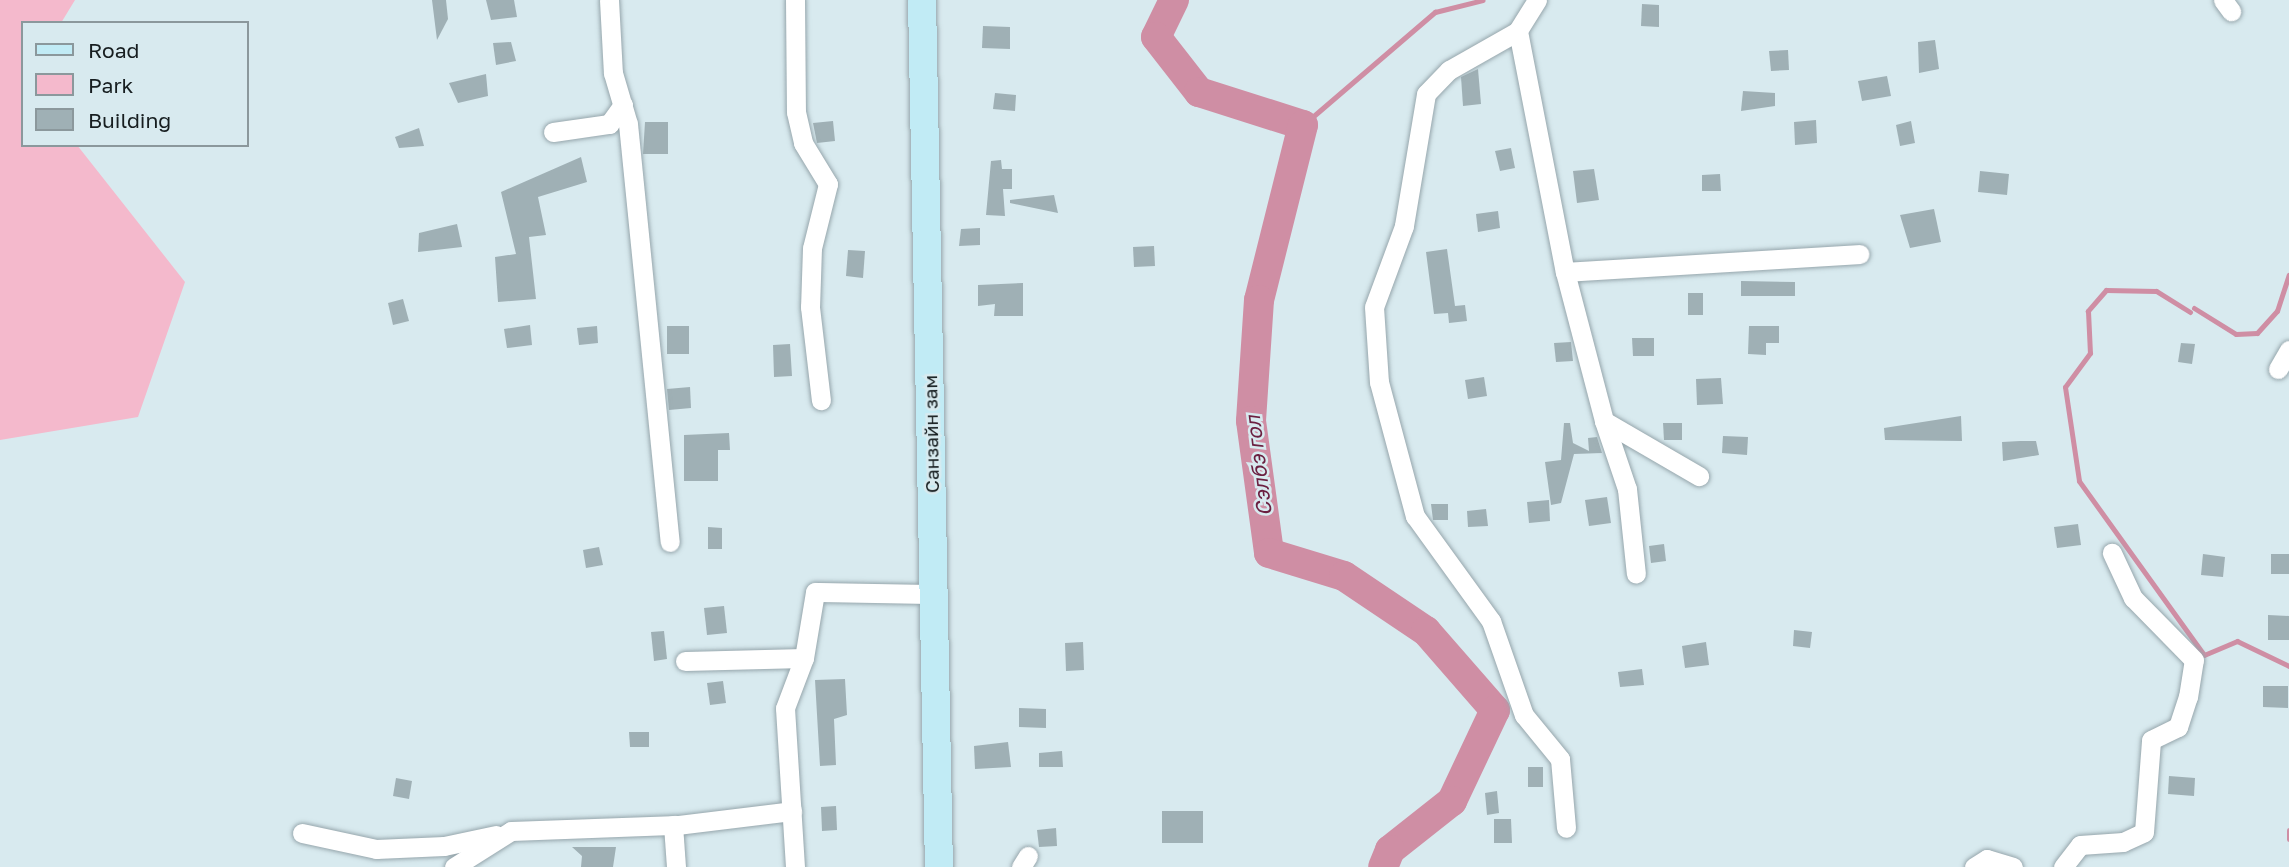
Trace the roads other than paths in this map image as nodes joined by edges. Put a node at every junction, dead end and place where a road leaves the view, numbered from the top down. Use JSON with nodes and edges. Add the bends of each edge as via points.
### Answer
{"nodes":[{"id":1,"x":609,"y":0,"type":"edge"},
{"id":2,"x":795,"y":0,"type":"edge"},
{"id":3,"x":922,"y":0,"type":"edge"},
{"id":4,"x":1537,"y":0,"type":"edge"},
{"id":5,"x":1517,"y":31,"type":"junction"},
{"id":6,"x":623,"y":105,"type":"junction"},
{"id":7,"x":553,"y":132,"type":"dead end"},
{"id":8,"x":1859,"y":254,"type":"dead end"},
{"id":9,"x":1565,"y":272,"type":"junction"},
{"id":10,"x":2289,"y":350,"type":"edge"},
{"id":11,"x":2278,"y":369,"type":"dead end"},
{"id":12,"x":821,"y":400,"type":"dead end"},
{"id":13,"x":1604,"y":421,"type":"junction"},
{"id":14,"x":1699,"y":476,"type":"dead end"},
{"id":15,"x":670,"y":541,"type":"dead end"},
{"id":16,"x":2112,"y":553,"type":"dead end"},
{"id":17,"x":1636,"y":574,"type":"dead end"},
{"id":18,"x":934,"y":594,"type":"junction"},
{"id":19,"x":804,"y":658,"type":"junction"},
{"id":20,"x":685,"y":661,"type":"dead end"},
{"id":21,"x":792,"y":811,"type":"junction"},
{"id":22,"x":673,"y":825,"type":"junction"},
{"id":23,"x":1566,"y":828,"type":"dead end"},
{"id":24,"x":511,"y":831,"type":"junction"},
{"id":25,"x":302,"y":833,"type":"dead end"},
{"id":26,"x":454,"y":867,"type":"edge"},
{"id":27,"x":676,"y":867,"type":"edge"},
{"id":28,"x":795,"y":867,"type":"edge"},
{"id":29,"x":939,"y":867,"type":"edge"},
{"id":30,"x":1975,"y":867,"type":"edge"},
{"id":31,"x":2013,"y":867,"type":"edge"},
{"id":32,"x":2063,"y":867,"type":"edge"}],
"edges":[{"from":1,"to":6,"type":"street","via":[[613,72]]},
{"from":2,"to":12,"type":"street","via":[[796,112],[803,143],[828,184],[811,260]]},
{"from":3,"to":18,"type":"main road","name":"Санзайн зам"},
{"from":4,"to":5,"type":"street"},
{"from":5,"to":9,"type":"street"},
{"from":5,"to":23,"type":"street","via":[[1450,70],[1426,94],[1404,226],[1374,307],[1379,382],[1415,516],[1492,621],[1524,715],[1560,760]]},
{"from":6,"to":7,"type":"street","via":[[609,124]]},
{"from":6,"to":15,"type":"street"},
{"from":8,"to":9,"type":"street"},
{"from":9,"to":13,"type":"street"},
{"from":10,"to":11,"type":"street"},
{"from":13,"to":14,"type":"street"},
{"from":13,"to":17,"type":"street","via":[[1628,489]]},
{"from":16,"to":32,"type":"street","via":[[2133,598],[2194,660],[2178,727],[2151,740],[2144,832],[2123,842],[2081,845]]},
{"from":18,"to":19,"type":"street","via":[[815,592]]},
{"from":18,"to":29,"type":"main road","name":"Санзайн зам"},
{"from":19,"to":20,"type":"street"},
{"from":19,"to":21,"type":"street","via":[[785,708]]},
{"from":21,"to":22,"type":"street"},
{"from":21,"to":28,"type":"street"},
{"from":22,"to":24,"type":"street"},
{"from":22,"to":27,"type":"street"},
{"from":24,"to":25,"type":"street","via":[[444,846],[376,849]]},
{"from":24,"to":26,"type":"street"},
{"from":30,"to":31,"type":"street","via":[[1987,859]]}]}
